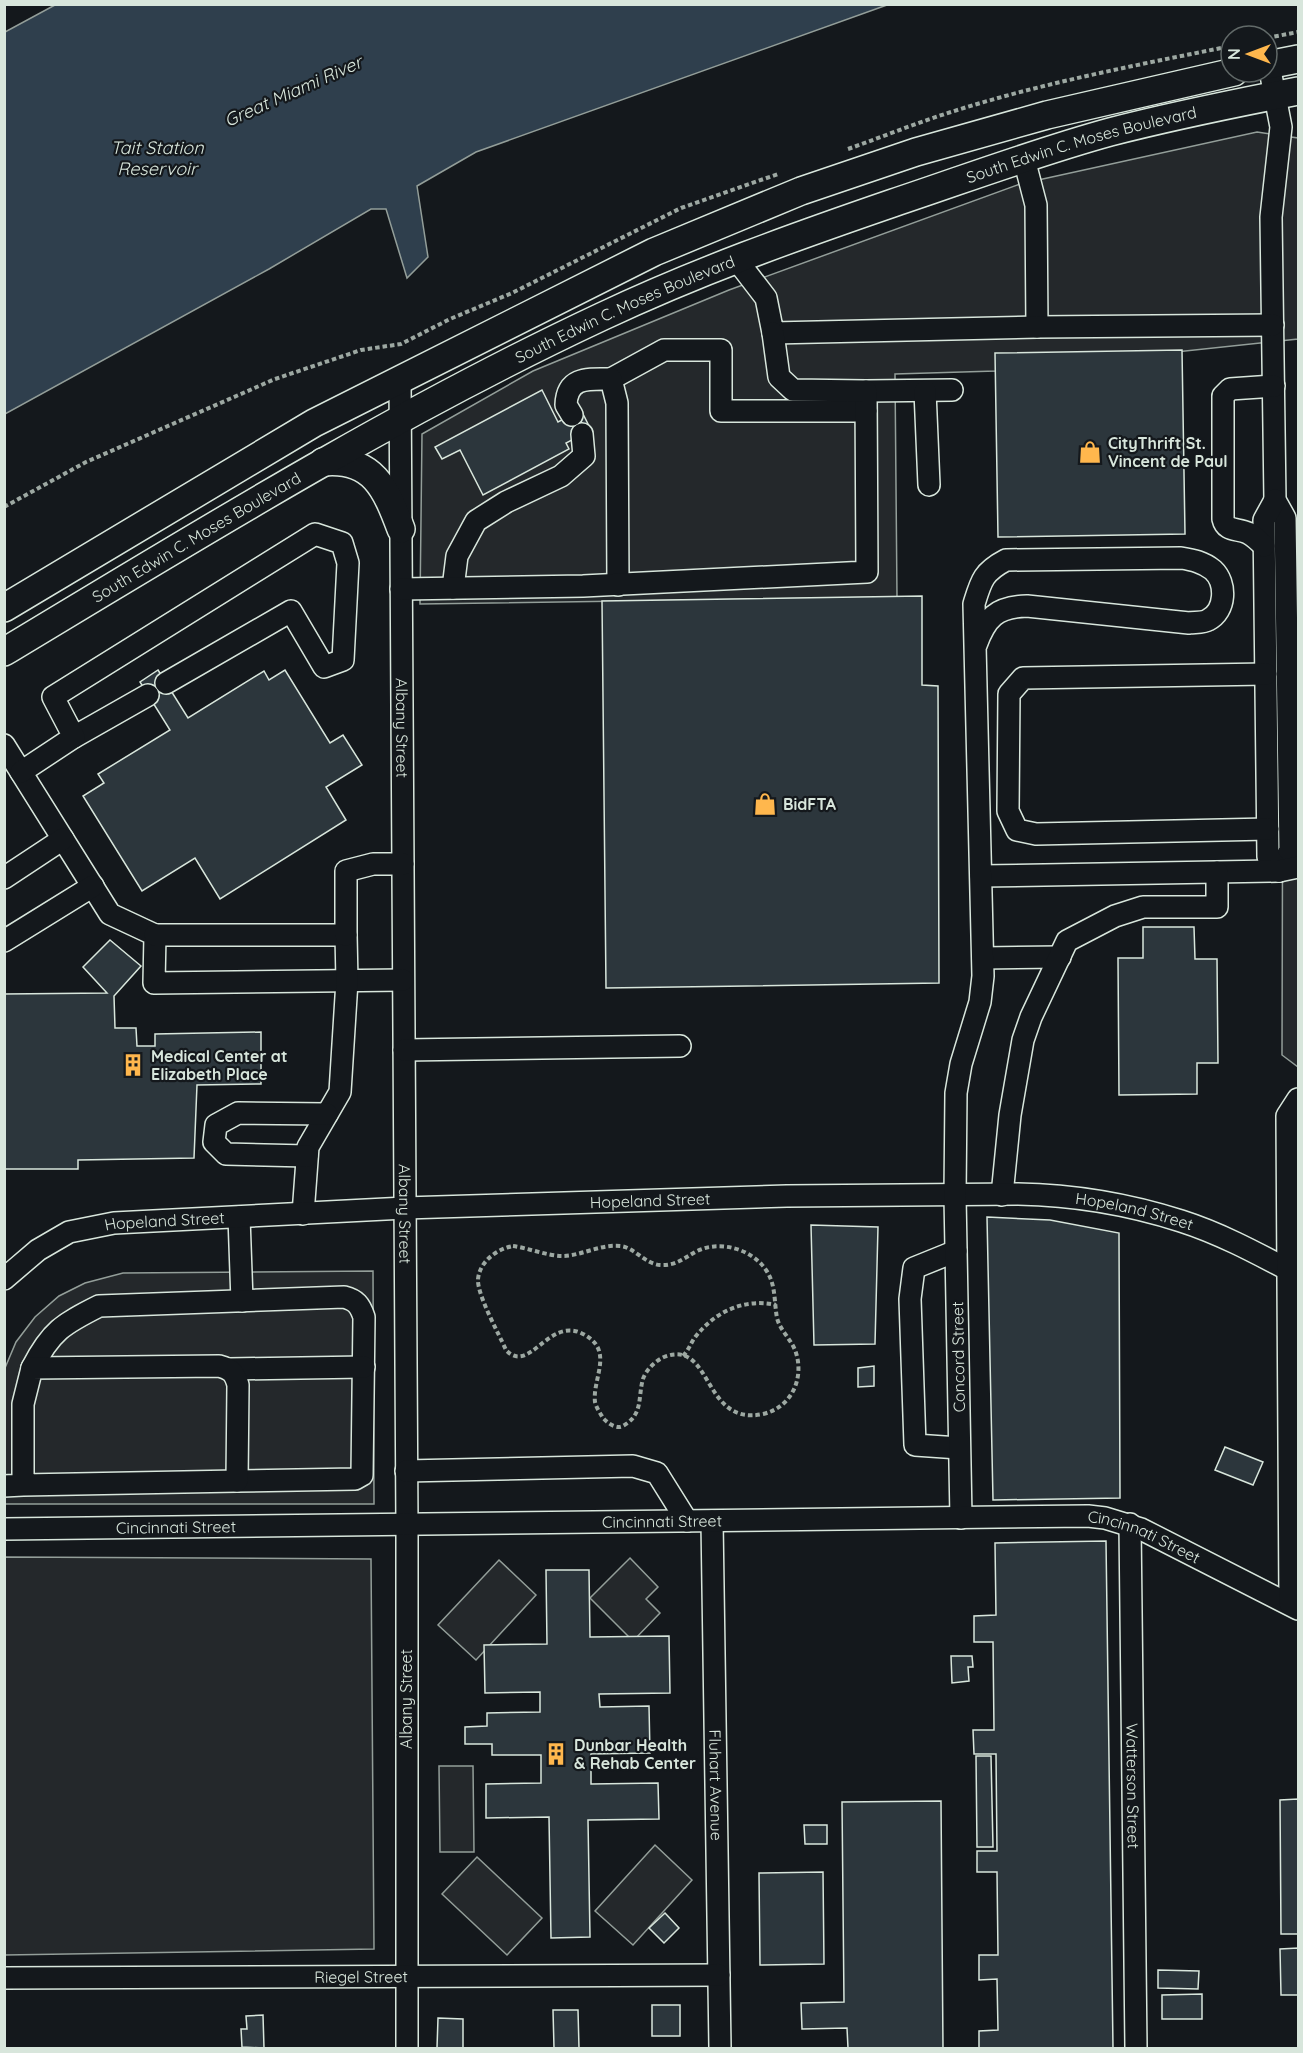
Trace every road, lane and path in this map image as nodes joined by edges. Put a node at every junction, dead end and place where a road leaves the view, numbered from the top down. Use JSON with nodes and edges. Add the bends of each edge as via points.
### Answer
{"nodes":[{"id":1,"x":1299,"y":32,"type":"edge"},
{"id":2,"x":1279,"y":47,"type":"edge"},
{"id":3,"x":1279,"y":57,"type":"edge"},
{"id":4,"x":1299,"y":59,"type":"edge"},
{"id":5,"x":1219,"y":75,"type":"edge"},
{"id":6,"x":1279,"y":78,"type":"edge"},
{"id":7,"x":1287,"y":94,"type":"edge"},
{"id":8,"x":1024,"y":159,"type":"junction"},
{"id":9,"x":736,"y":260,"type":"junction"},
{"id":10,"x":1273,"y":325,"type":"junction"},
{"id":11,"x":1037,"y":327,"type":"junction"},
{"id":12,"x":773,"y":333,"type":"junction"},
{"id":13,"x":400,"y":378,"type":"junction"},
{"id":14,"x":611,"y":379,"type":"junction"},
{"id":15,"x":1274,"y":386,"type":"junction"},
{"id":16,"x":952,"y":390,"type":"dead end"},
{"id":17,"x":925,"y":391,"type":"junction"},
{"id":18,"x":866,"y":401,"type":"junction"},
{"id":19,"x":569,"y":410,"type":"dead end"},
{"id":20,"x":401,"y":419,"type":"junction"},
{"id":21,"x":582,"y":434,"type":"dead end"},
{"id":22,"x":323,"y":462,"type":"junction"},
{"id":23,"x":928,"y":485,"type":"dead end"},
{"id":24,"x":1275,"y":500,"type":"junction"},
{"id":25,"x":401,"y":528,"type":"junction"},
{"id":26,"x":1264,"y":546,"type":"junction"},
{"id":27,"x":618,"y":585,"type":"junction"},
{"id":28,"x":453,"y":588,"type":"junction"},
{"id":29,"x":401,"y":590,"type":"junction"},
{"id":30,"x":4,"y":608,"type":"edge"},
{"id":31,"x":976,"y":645,"type":"junction"},
{"id":32,"x":4,"y":652,"type":"edge"},
{"id":33,"x":1266,"y":675,"type":"junction"},
{"id":34,"x":166,"y":682,"type":"dead end"},
{"id":35,"x":148,"y":695,"type":"dead end"},
{"id":36,"x":1266,"y":724,"type":"junction"},
{"id":37,"x":1293,"y":724,"type":"edge"},
{"id":38,"x":74,"y":737,"type":"junction"},
{"id":39,"x":4,"y":745,"type":"edge"},
{"id":40,"x":21,"y":772,"type":"junction"},
{"id":41,"x":1267,"y":774,"type":"junction"},
{"id":42,"x":1294,"y":775,"type":"edge"},
{"id":43,"x":1268,"y":829,"type":"junction"},
{"id":44,"x":63,"y":839,"type":"junction"},
{"id":45,"x":403,"y":864,"type":"junction"},
{"id":46,"x":1289,"y":869,"type":"edge"},
{"id":47,"x":1217,"y":872,"type":"junction"},
{"id":48,"x":981,"y":876,"type":"junction"},
{"id":49,"x":4,"y":878,"type":"edge"},
{"id":50,"x":93,"y":886,"type":"junction"},
{"id":51,"x":155,"y":935,"type":"junction"},
{"id":52,"x":346,"y":935,"type":"junction"},
{"id":53,"x":4,"y":941,"type":"edge"},
{"id":54,"x":1060,"y":957,"type":"junction"},
{"id":55,"x":982,"y":958,"type":"junction"},
{"id":56,"x":403,"y":980,"type":"junction"},
{"id":57,"x":347,"y":981,"type":"junction"},
{"id":58,"x":680,"y":1046,"type":"dead end"},
{"id":59,"x":404,"y":1050,"type":"junction"},
{"id":60,"x":1293,"y":1108,"type":"edge"},
{"id":61,"x":327,"y":1114,"type":"junction"},
{"id":62,"x":307,"y":1156,"type":"junction"},
{"id":63,"x":1002,"y":1195,"type":"junction"},
{"id":64,"x":955,"y":1196,"type":"junction"},
{"id":65,"x":405,"y":1208,"type":"junction"},
{"id":66,"x":303,"y":1214,"type":"junction"},
{"id":67,"x":239,"y":1217,"type":"junction"},
{"id":68,"x":956,"y":1251,"type":"junction"},
{"id":69,"x":8,"y":1268,"type":"edge"},
{"id":70,"x":1293,"y":1272,"type":"edge"},
{"id":71,"x":242,"y":1300,"type":"junction"},
{"id":72,"x":776,"y":1305,"type":"junction"},
{"id":73,"x":683,"y":1356,"type":"junction"},
{"id":74,"x":364,"y":1367,"type":"junction"},
{"id":75,"x":32,"y":1368,"type":"junction"},
{"id":76,"x":229,"y":1369,"type":"junction"},
{"id":77,"x":1294,"y":1443,"type":"edge"},
{"id":78,"x":960,"y":1448,"type":"junction"},
{"id":79,"x":406,"y":1471,"type":"junction"},
{"id":80,"x":237,"y":1481,"type":"junction"},
{"id":81,"x":14,"y":1485,"type":"edge"},
{"id":82,"x":961,"y":1518,"type":"junction"},
{"id":83,"x":687,"y":1521,"type":"junction"},
{"id":84,"x":712,"y":1521,"type":"junction"},
{"id":85,"x":1130,"y":1524,"type":"junction"},
{"id":86,"x":407,"y":1526,"type":"junction"},
{"id":87,"x":4,"y":1529,"type":"edge"},
{"id":88,"x":1294,"y":1606,"type":"edge"},
{"id":89,"x":719,"y":1975,"type":"junction"},
{"id":90,"x":4,"y":1978,"type":"edge"},
{"id":91,"x":407,"y":1978,"type":"junction"},
{"id":92,"x":407,"y":2049,"type":"edge"},
{"id":93,"x":720,"y":2049,"type":"edge"},
{"id":94,"x":1136,"y":2049,"type":"edge"}],
"edges":[{"from":1,"to":2,"type":"path"},
{"from":3,"to":4,"type":"main road"},
{"from":5,"to":13,"type":"main road","name":"South Edwin C. Moses Boulevard","via":[[1036,118],[916,152],[801,191],[654,252]]},
{"from":6,"to":7,"type":"street"},
{"from":7,"to":8,"type":"main road","name":"South Edwin C. Moses Boulevard","via":[[1109,132]]},
{"from":7,"to":10,"type":"street","via":[[1271,217]]},
{"from":8,"to":9,"type":"main road","name":"South Edwin C. Moses Boulevard"},
{"from":8,"to":11,"type":"street","via":[[1036,205]]},
{"from":9,"to":12,"type":"street","via":[[766,298]]},
{"from":9,"to":20,"type":"main road","name":"South Edwin C. Moses Boulevard","via":[[601,317]]},
{"from":10,"to":11,"type":"street"},
{"from":10,"to":15,"type":"street"},
{"from":11,"to":12,"type":"street"},
{"from":12,"to":18,"type":"street","via":[[779,377],[793,390]]},
{"from":13,"to":20,"type":"street","name":"Albany Street"},
{"from":13,"to":30,"type":"main road","name":"South Edwin C. Moses Boulevard","via":[[304,428]]},
{"from":14,"to":18,"type":"street","via":[[664,350],[721,350],[720,411]]},
{"from":14,"to":19,"type":"street","via":[[578,381],[570,388]]},
{"from":14,"to":27,"type":"street","via":[[617,403]]},
{"from":15,"to":24,"type":"street"},
{"from":15,"to":26,"type":"street","via":[[1230,389],[1224,393],[1223,519],[1230,529],[1251,534]]},
{"from":16,"to":17,"type":"street"},
{"from":17,"to":18,"type":"street"},
{"from":17,"to":23,"type":"street"},
{"from":18,"to":27,"type":"street","via":[[867,572]]},
{"from":20,"to":22,"type":"main road","name":"South Edwin C. Moses Boulevard"},
{"from":20,"to":25,"type":"street","name":"Albany Street"},
{"from":21,"to":28,"type":"street","via":[[584,456],[561,476],[476,521],[457,556]]},
{"from":22,"to":25,"type":"main road","via":[[359,466],[380,482]]},
{"from":22,"to":32,"type":"main road","name":"South Edwin C. Moses Boulevard"},
{"from":24,"to":26,"type":"street","via":[[1264,520]]},
{"from":24,"to":37,"type":"street","via":[[1285,518]]},
{"from":25,"to":29,"type":"street","name":"Albany Street"},
{"from":26,"to":33,"type":"street"},
{"from":27,"to":28,"type":"street"},
{"from":28,"to":29,"type":"street"},
{"from":29,"to":45,"type":"street","name":"Albany Street"},
{"from":31,"to":31,"type":"street","name":"Concord Street","via":[[983,625],[997,612],[1013,606],[1189,623],[1207,621],[1218,612],[1221,584],[1215,572],[1202,563],[1181,558],[1006,560],[982,579],[974,604]]},
{"from":31,"to":48,"type":"street","name":"Concord Street"},
{"from":33,"to":36,"type":"street"},
{"from":33,"to":43,"type":"street","via":[[1023,678],[1009,694],[1008,811],[1017,830],[1036,834]]},
{"from":34,"to":38,"type":"street","via":[[291,611],[324,667],[343,660],[348,563],[342,543],[315,534],[53,697]]},
{"from":35,"to":38,"type":"street"},
{"from":36,"to":37,"type":"street"},
{"from":36,"to":41,"type":"street"},
{"from":37,"to":42,"type":"street"},
{"from":38,"to":40,"type":"street"},
{"from":39,"to":40,"type":"street"},
{"from":40,"to":44,"type":"street"},
{"from":41,"to":42,"type":"street"},
{"from":41,"to":43,"type":"street"},
{"from":42,"to":46,"type":"street"},
{"from":43,"to":46,"type":"street","via":[[1268,857]]},
{"from":44,"to":49,"type":"street"},
{"from":44,"to":50,"type":"street"},
{"from":45,"to":52,"type":"street","via":[[373,864],[346,871]]},
{"from":45,"to":56,"type":"street","name":"Albany Street"},
{"from":46,"to":47,"type":"street"},
{"from":47,"to":48,"type":"street"},
{"from":47,"to":54,"type":"street","via":[[1217,907],[1143,907],[1115,916],[1067,941]]},
{"from":48,"to":55,"type":"street","name":"Concord Street"},
{"from":50,"to":51,"type":"street","via":[[110,914]]},
{"from":50,"to":53,"type":"street"},
{"from":51,"to":52,"type":"street"},
{"from":51,"to":57,"type":"street","via":[[154,984]]},
{"from":52,"to":57,"type":"street"},
{"from":54,"to":55,"type":"street"},
{"from":54,"to":63,"type":"street","via":[[1023,1040]]},
{"from":55,"to":64,"type":"street","name":"Concord Street","via":[[980,1002],[956,1093]]},
{"from":56,"to":57,"type":"street"},
{"from":56,"to":59,"type":"street","name":"Albany Street"},
{"from":57,"to":61,"type":"street","via":[[340,1092]]},
{"from":58,"to":59,"type":"street"},
{"from":59,"to":65,"type":"street","name":"Albany Street"},
{"from":60,"to":70,"type":"street"},
{"from":61,"to":62,"type":"street"},
{"from":61,"to":62,"type":"street","via":[[238,1113],[216,1125],[214,1142],[225,1154]]},
{"from":62,"to":66,"type":"street"},
{"from":63,"to":64,"type":"street","name":"Hopeland Street"},
{"from":63,"to":70,"type":"street","name":"Hopeland Street","via":[[1045,1195],[1130,1206],[1220,1236]]},
{"from":64,"to":65,"type":"street","name":"Hopeland Street"},
{"from":64,"to":68,"type":"street","name":"Concord Street"},
{"from":65,"to":66,"type":"street","name":"Hopeland Street"},
{"from":65,"to":79,"type":"street","name":"Albany Street"},
{"from":66,"to":67,"type":"street","name":"Hopeland Street"},
{"from":67,"to":69,"type":"street","name":"Hopeland Street","via":[[114,1223],[69,1232]]},
{"from":67,"to":71,"type":"street"},
{"from":68,"to":78,"type":"street","name":"Concord Street"},
{"from":68,"to":78,"type":"street","via":[[914,1268],[910,1299],[915,1444]]},
{"from":70,"to":77,"type":"street"},
{"from":71,"to":74,"type":"street","via":[[354,1300],[364,1317]]},
{"from":71,"to":75,"type":"street","via":[[99,1306],[67,1322],[45,1343]]},
{"from":72,"to":73,"type":"path","via":[[743,1304],[724,1311],[696,1336]]},
{"from":72,"to":73,"type":"path","via":[[780,1326],[798,1360],[799,1379],[792,1394],[765,1414],[747,1415],[724,1406],[706,1375],[694,1361]]},
{"from":72,"to":73,"type":"path","via":[[767,1270],[742,1251],[725,1246],[697,1251],[678,1263],[657,1265],[621,1246],[564,1256],[513,1246],[493,1254],[478,1278],[484,1302],[511,1355],[530,1354],[557,1332],[581,1333],[595,1343],[601,1358],[595,1403],[610,1425],[625,1425],[636,1417],[643,1378],[650,1367],[663,1357]]},
{"from":74,"to":76,"type":"street"},
{"from":74,"to":80,"type":"street","via":[[362,1475],[355,1479]]},
{"from":75,"to":76,"type":"street"},
{"from":75,"to":81,"type":"street","via":[[22,1404]]},
{"from":76,"to":80,"type":"street","via":[[238,1385]]},
{"from":77,"to":88,"type":"street"},
{"from":78,"to":82,"type":"street","name":"Concord Street"},
{"from":79,"to":83,"type":"street","via":[[646,1468],[657,1473]]},
{"from":79,"to":86,"type":"street","name":"Albany Street"},
{"from":80,"to":81,"type":"street"},
{"from":82,"to":84,"type":"street","name":"Cincinnati Street"},
{"from":82,"to":85,"type":"street","name":"Cincinnati Street","via":[[1088,1516]]},
{"from":83,"to":84,"type":"street","name":"Cincinnati Street"},
{"from":83,"to":86,"type":"street","name":"Cincinnati Street"},
{"from":84,"to":89,"type":"street","name":"Fluhart Avenue"},
{"from":85,"to":88,"type":"street","name":"Cincinnati Street"},
{"from":85,"to":94,"type":"street","name":"Watterson Street"},
{"from":86,"to":87,"type":"street","name":"Cincinnati Street"},
{"from":86,"to":91,"type":"street","name":"Albany Street"},
{"from":89,"to":91,"type":"street","name":"Riegel Street"},
{"from":89,"to":93,"type":"street","name":"Fluhart Avenue"},
{"from":90,"to":91,"type":"street","name":"Riegel Street"},
{"from":91,"to":92,"type":"street","name":"Albany Street"}]}
